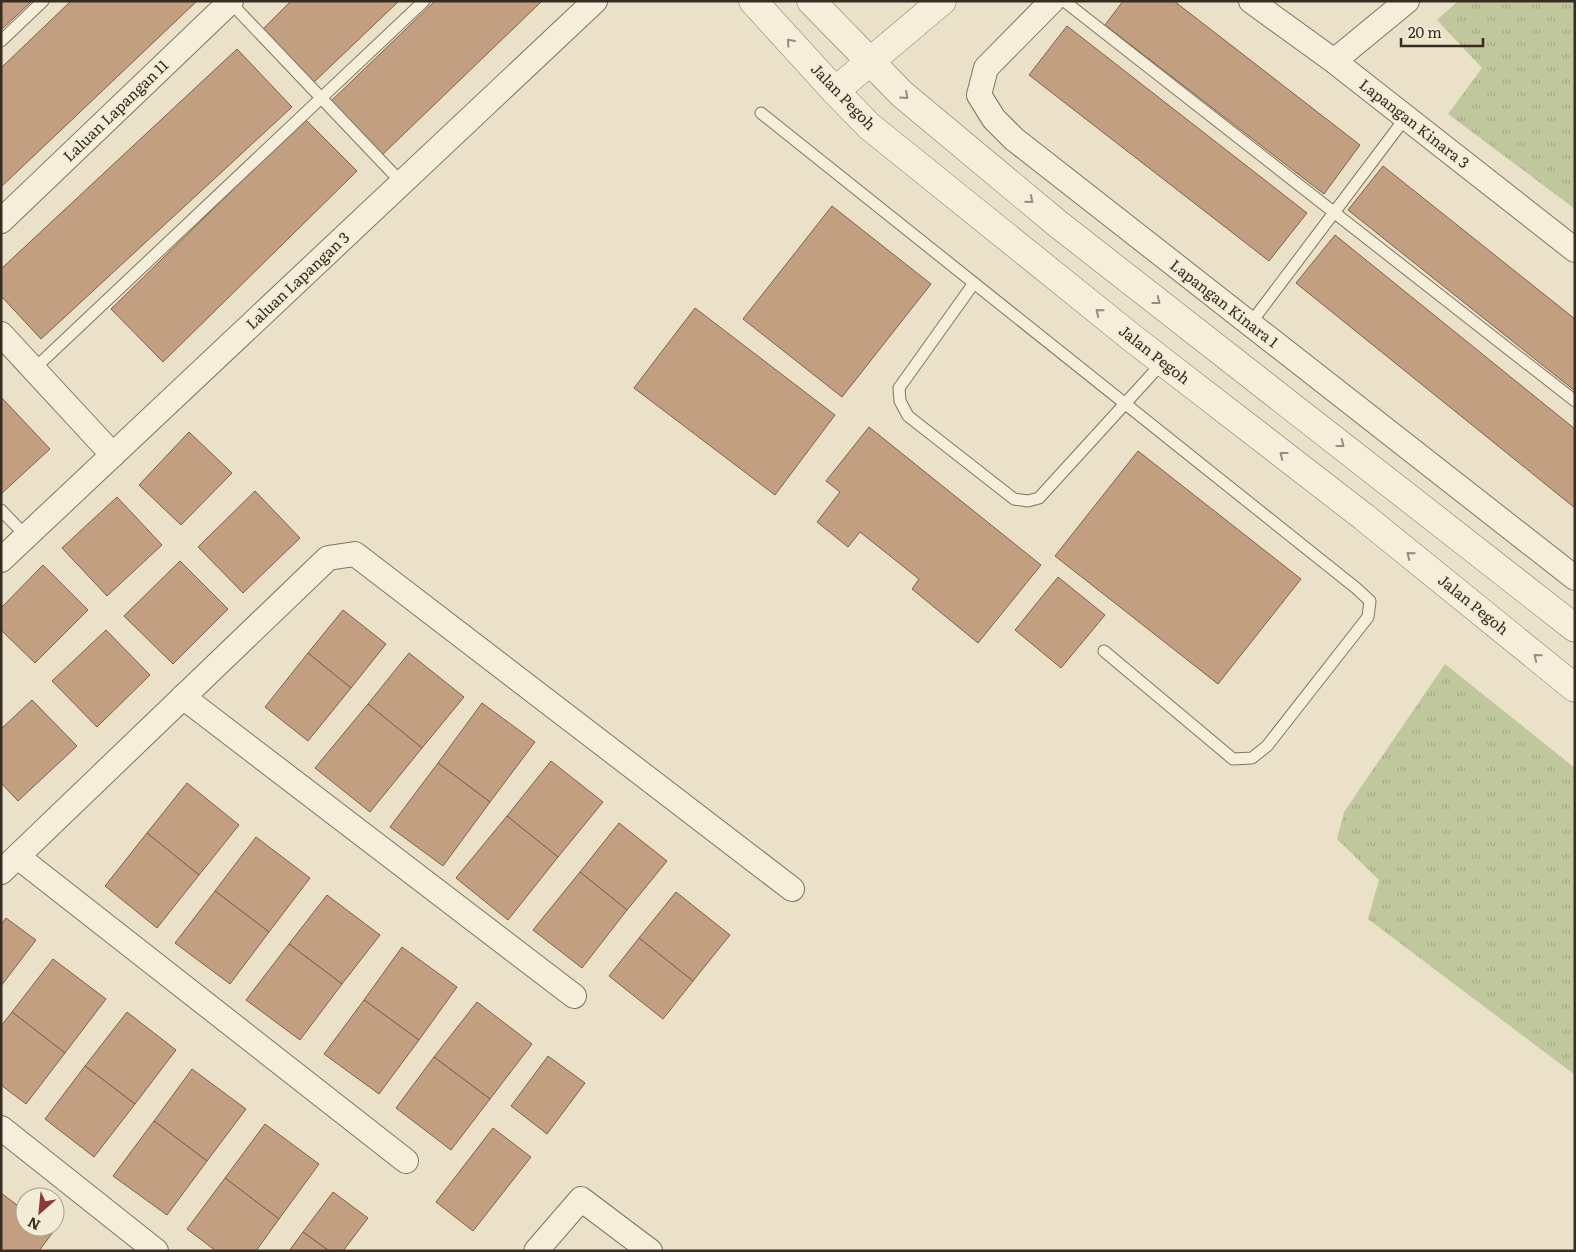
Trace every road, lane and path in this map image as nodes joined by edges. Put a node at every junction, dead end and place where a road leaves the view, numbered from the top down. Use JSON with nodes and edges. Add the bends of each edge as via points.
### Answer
{"nodes":[{"id":1,"x":43,"y":1,"type":"edge"},
{"id":2,"x":424,"y":1,"type":"edge"},
{"id":3,"x":595,"y":1,"type":"edge"},
{"id":4,"x":754,"y":1,"type":"edge"},
{"id":5,"x":811,"y":1,"type":"edge"},
{"id":6,"x":942,"y":1,"type":"edge"},
{"id":7,"x":1052,"y":1,"type":"edge"},
{"id":8,"x":1064,"y":1,"type":"edge"},
{"id":9,"x":1251,"y":1,"type":"edge"},
{"id":10,"x":1407,"y":1,"type":"edge"},
{"id":11,"x":230,"y":2,"type":"edge"},
{"id":12,"x":1,"y":41,"type":"edge"},
{"id":13,"x":1334,"y":61,"type":"junction"},
{"id":14,"x":870,"y":62,"type":"junction"},
{"id":15,"x":835,"y":91,"type":"junction"},
{"id":16,"x":322,"y":99,"type":"junction"},
{"id":17,"x":761,"y":113,"type":"dead end"},
{"id":18,"x":1406,"y":118,"type":"junction"},
{"id":19,"x":402,"y":183,"type":"junction"},
{"id":20,"x":1334,"y":213,"type":"junction"},
{"id":21,"x":1,"y":221,"type":"edge"},
{"id":22,"x":1575,"y":250,"type":"edge"},
{"id":23,"x":974,"y":282,"type":"junction"},
{"id":24,"x":1250,"y":324,"type":"junction"},
{"id":25,"x":1,"y":334,"type":"edge"},
{"id":26,"x":1162,"y":362,"type":"junction"},
{"id":27,"x":34,"y":369,"type":"junction"},
{"id":28,"x":1575,"y":401,"type":"edge"},
{"id":29,"x":1125,"y":403,"type":"junction"},
{"id":30,"x":113,"y":455,"type":"junction"},
{"id":31,"x":1,"y":510,"type":"edge"},
{"id":32,"x":26,"y":536,"type":"junction"},
{"id":33,"x":1,"y":560,"type":"edge"},
{"id":34,"x":1575,"y":578,"type":"edge"},
{"id":35,"x":1575,"y":628,"type":"edge"},
{"id":36,"x":1104,"y":651,"type":"dead end"},
{"id":37,"x":1575,"y":688,"type":"edge"},
{"id":38,"x":183,"y":698,"type":"junction"},
{"id":39,"x":9,"y":864,"type":"edge"},
{"id":40,"x":792,"y":889,"type":"dead end"},
{"id":41,"x":574,"y":996,"type":"dead end"},
{"id":42,"x":1,"y":1128,"type":"edge"},
{"id":43,"x":406,"y":1161,"type":"dead end"},
{"id":44,"x":156,"y":1251,"type":"edge"},
{"id":45,"x":536,"y":1251,"type":"edge"},
{"id":46,"x":650,"y":1251,"type":"edge"}],
"edges":[{"from":1,"to":12,"type":"lane"},
{"from":2,"to":16,"type":"lane"},
{"from":3,"to":19,"type":"street","name":"Laluan Lapangan 3"},
{"from":15,"to":4,"type":"street","name":"Jalan Pegoh","one_way":true},
{"from":5,"to":14,"type":"street"},
{"from":6,"to":14,"type":"street"},
{"from":7,"to":24,"type":"street","name":"Lapangan Kinara 1","via":[[986,68],[979,95],[994,119],[1014,139]]},
{"from":8,"to":20,"type":"lane"},
{"from":9,"to":13,"type":"street","name":"Lapangan Kinara 3"},
{"from":10,"to":13,"type":"street"},
{"from":11,"to":16,"type":"lane"},
{"from":11,"to":21,"type":"street","name":"Laluan Lapangan 11"},
{"from":13,"to":18,"type":"street","name":"Lapangan Kinara 3"},
{"from":14,"to":15,"type":"street"},
{"from":14,"to":35,"type":"street","one_way":true,"via":[[902,94],[1058,224]]},
{"from":26,"to":15,"type":"street","name":"Jalan Pegoh","one_way":true,"via":[[869,126]]},
{"from":16,"to":19,"type":"lane"},
{"from":16,"to":27,"type":"lane"},
{"from":17,"to":23,"type":"lane"},
{"from":18,"to":20,"type":"lane"},
{"from":18,"to":22,"type":"street","name":"Lapangan Kinara 3"},
{"from":19,"to":30,"type":"street","name":"Laluan Lapangan 3"},
{"from":20,"to":24,"type":"lane"},
{"from":20,"to":28,"type":"lane"},
{"from":23,"to":29,"type":"lane"},
{"from":23,"to":29,"type":"lane","via":[[899,388],[900,401],[908,416],[1014,499],[1028,501],[1039,498]]},
{"from":24,"to":34,"type":"street","name":"Lapangan Kinara 1"},
{"from":25,"to":27,"type":"street"},
{"from":26,"to":29,"type":"lane"},
{"from":37,"to":26,"type":"street","name":"Jalan Pegoh","one_way":true,"via":[[1364,517]]},
{"from":27,"to":30,"type":"street"},
{"from":29,"to":36,"type":"lane","via":[[1370,601],[1368,617],[1267,746],[1252,758],[1233,759]]},
{"from":30,"to":32,"type":"street","name":"Laluan Lapangan 3"},
{"from":31,"to":32,"type":"lane"},
{"from":32,"to":33,"type":"street","name":"Laluan Lapangan 3"},
{"from":38,"to":39,"type":"street"},
{"from":38,"to":40,"type":"street","via":[[328,558],[356,554]]},
{"from":38,"to":41,"type":"street"},
{"from":39,"to":43,"type":"street"},
{"from":42,"to":44,"type":"street"},
{"from":45,"to":46,"type":"street","via":[[581,1199]]}]}
